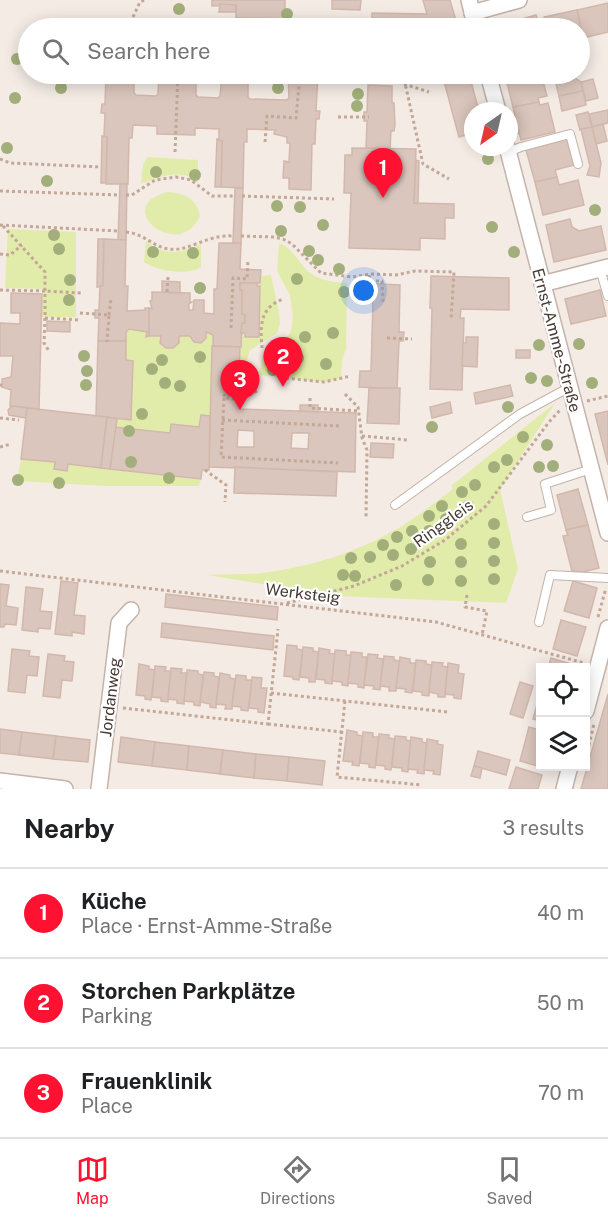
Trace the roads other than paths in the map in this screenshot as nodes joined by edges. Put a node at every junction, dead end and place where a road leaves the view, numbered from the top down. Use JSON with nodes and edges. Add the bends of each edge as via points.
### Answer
{"nodes":[{"id":1,"x":519,"y":0,"type":"edge"},
{"id":2,"x":470,"y":6,"type":"edge"},
{"id":3,"x":491,"y":84,"type":"edge"},
{"id":4,"x":496,"y":102,"type":"edge"},
{"id":5,"x":518,"y":147,"type":"edge"},
{"id":6,"x":509,"y":156,"type":"edge"},
{"id":7,"x":578,"y":164,"type":"dead end"},
{"id":8,"x":604,"y":268,"type":"edge"},
{"id":9,"x":542,"y":284,"type":"junction"},
{"id":10,"x":608,"y":297,"type":"edge"},
{"id":11,"x":570,"y":387,"type":"junction"},
{"id":12,"x":591,"y":469,"type":"junction"},
{"id":13,"x":395,"y":505,"type":"dead end"},
{"id":14,"x":527,"y":517,"type":"dead end"},
{"id":15,"x":608,"y":533,"type":"edge"},
{"id":16,"x":608,"y":578,"type":"edge"},
{"id":17,"x":130,"y":610,"type":"dead end"},
{"id":18,"x":539,"y":622,"type":"dead end"},
{"id":19,"x":608,"y":628,"type":"edge"},
{"id":20,"x":590,"y":694,"type":"edge"},
{"id":21,"x":569,"y":771,"type":"edge"},
{"id":22,"x":0,"y":781,"type":"edge"},
{"id":23,"x":65,"y":789,"type":"edge"},
{"id":24,"x":99,"y":789,"type":"edge"},
{"id":25,"x":564,"y":789,"type":"edge"}],
"edges":[{"from":1,"to":2,"type":"street"},
{"from":3,"to":4,"type":"street"},
{"from":5,"to":7,"type":"lane","via":[[570,134]]},
{"from":6,"to":9,"type":"street","name":"Ernst-Amme-Straße"},
{"from":8,"to":9,"type":"street"},
{"from":8,"to":10,"type":"lane"},
{"from":9,"to":11,"type":"street","name":"Ernst-Amme-Straße"},
{"from":11,"to":12,"type":"street","name":"Ernst-Amme-Straße"},
{"from":11,"to":13,"type":"lane","via":[[520,414]]},
{"from":12,"to":14,"type":"lane","via":[[545,484],[551,510]]},
{"from":12,"to":15,"type":"street","name":"Ernst-Amme-Straße"},
{"from":16,"to":18,"type":"lane","via":[[550,575]]},
{"from":17,"to":24,"type":"street","name":"Jordanweg","via":[[119,623]]},
{"from":19,"to":20,"type":"street"},
{"from":21,"to":25,"type":"street"},
{"from":22,"to":23,"type":"street"}]}
